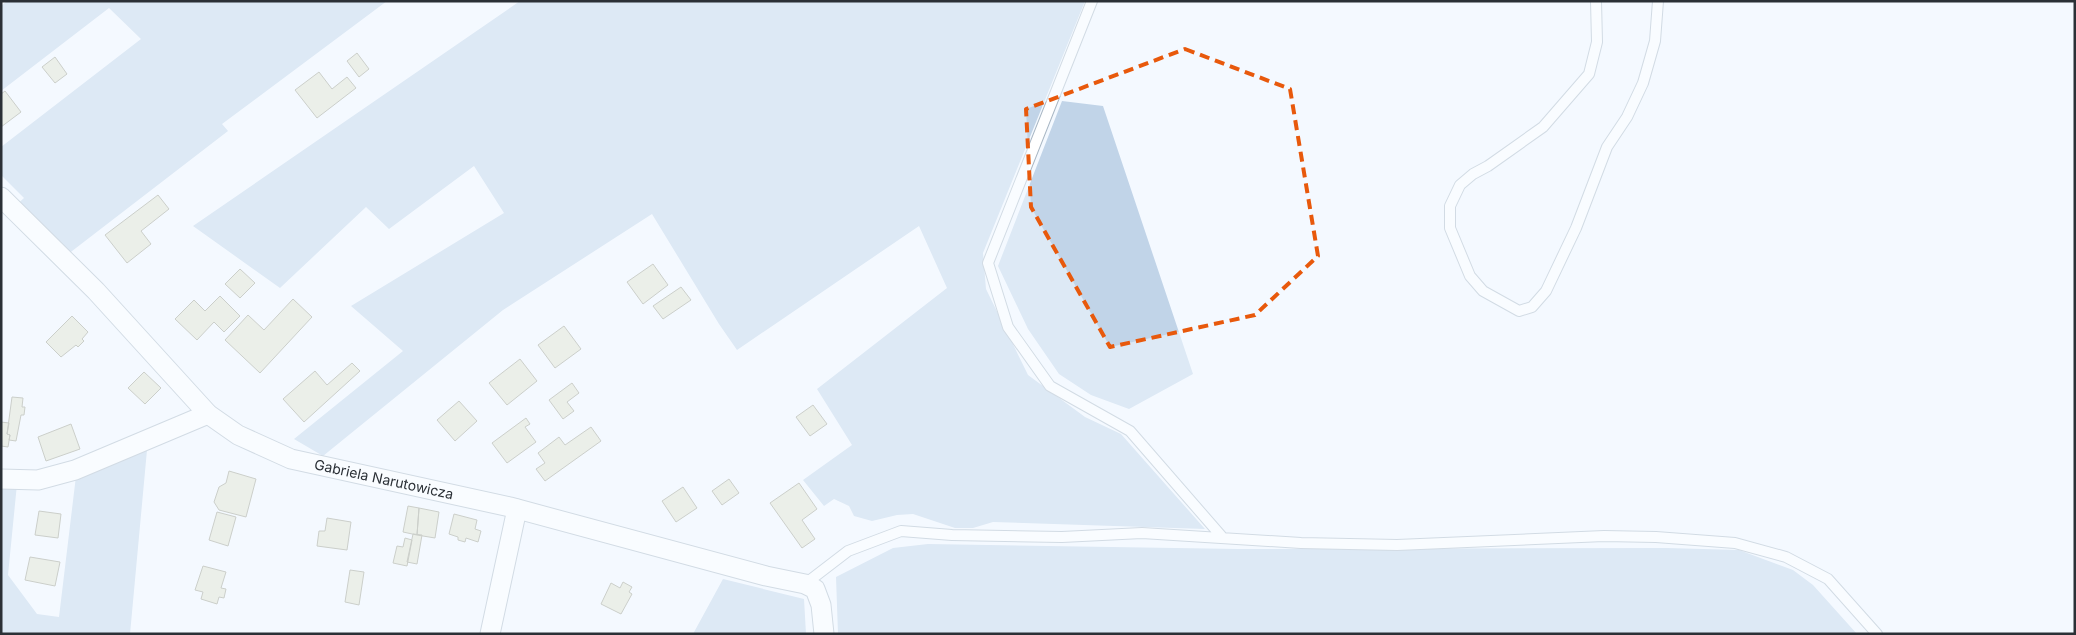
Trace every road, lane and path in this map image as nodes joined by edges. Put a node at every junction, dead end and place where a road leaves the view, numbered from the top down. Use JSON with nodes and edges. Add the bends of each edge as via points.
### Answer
{"nodes":[{"id":1,"x":1092,"y":1,"type":"edge"},
{"id":2,"x":1596,"y":1,"type":"edge"},
{"id":3,"x":1658,"y":1,"type":"edge"},
{"id":4,"x":1,"y":197,"type":"edge"},
{"id":5,"x":208,"y":414,"type":"junction"},
{"id":6,"x":1,"y":479,"type":"edge"},
{"id":7,"x":516,"y":508,"type":"junction"},
{"id":8,"x":1223,"y":538,"type":"junction"},
{"id":9,"x":805,"y":584,"type":"junction"},
{"id":10,"x":490,"y":634,"type":"edge"},
{"id":11,"x":824,"y":634,"type":"edge"},
{"id":12,"x":1877,"y":634,"type":"edge"}],
"edges":[{"from":1,"to":8,"type":"lane","via":[[988,264],[1008,327],[1050,386],[1130,431]]},
{"from":2,"to":3,"type":"lane","via":[[1597,42],[1589,74],[1543,127],[1460,185],[1450,206],[1450,228],[1470,276],[1483,291],[1518,311],[1532,307],[1546,291],[1576,228],[1607,147],[1627,117],[1643,83],[1655,42]]},
{"from":4,"to":5,"type":"street","name":"Gabriela Narutowicza","via":[[96,291]]},
{"from":5,"to":6,"type":"street","via":[[75,470],[38,480]]},
{"from":5,"to":7,"type":"street","name":"Gabriela Narutowicza","via":[[238,435],[291,459]]},
{"from":7,"to":9,"type":"street","name":"Gabriela Narutowicza"},
{"from":7,"to":10,"type":"street"},
{"from":8,"to":9,"type":"lane","via":[[1142,533],[1062,537],[901,531],[848,551]]},
{"from":8,"to":12,"type":"lane","via":[[1396,545],[1604,536],[1735,543],[1786,557],[1828,579]]},
{"from":9,"to":11,"type":"street","via":[[815,589],[821,605]]}]}
